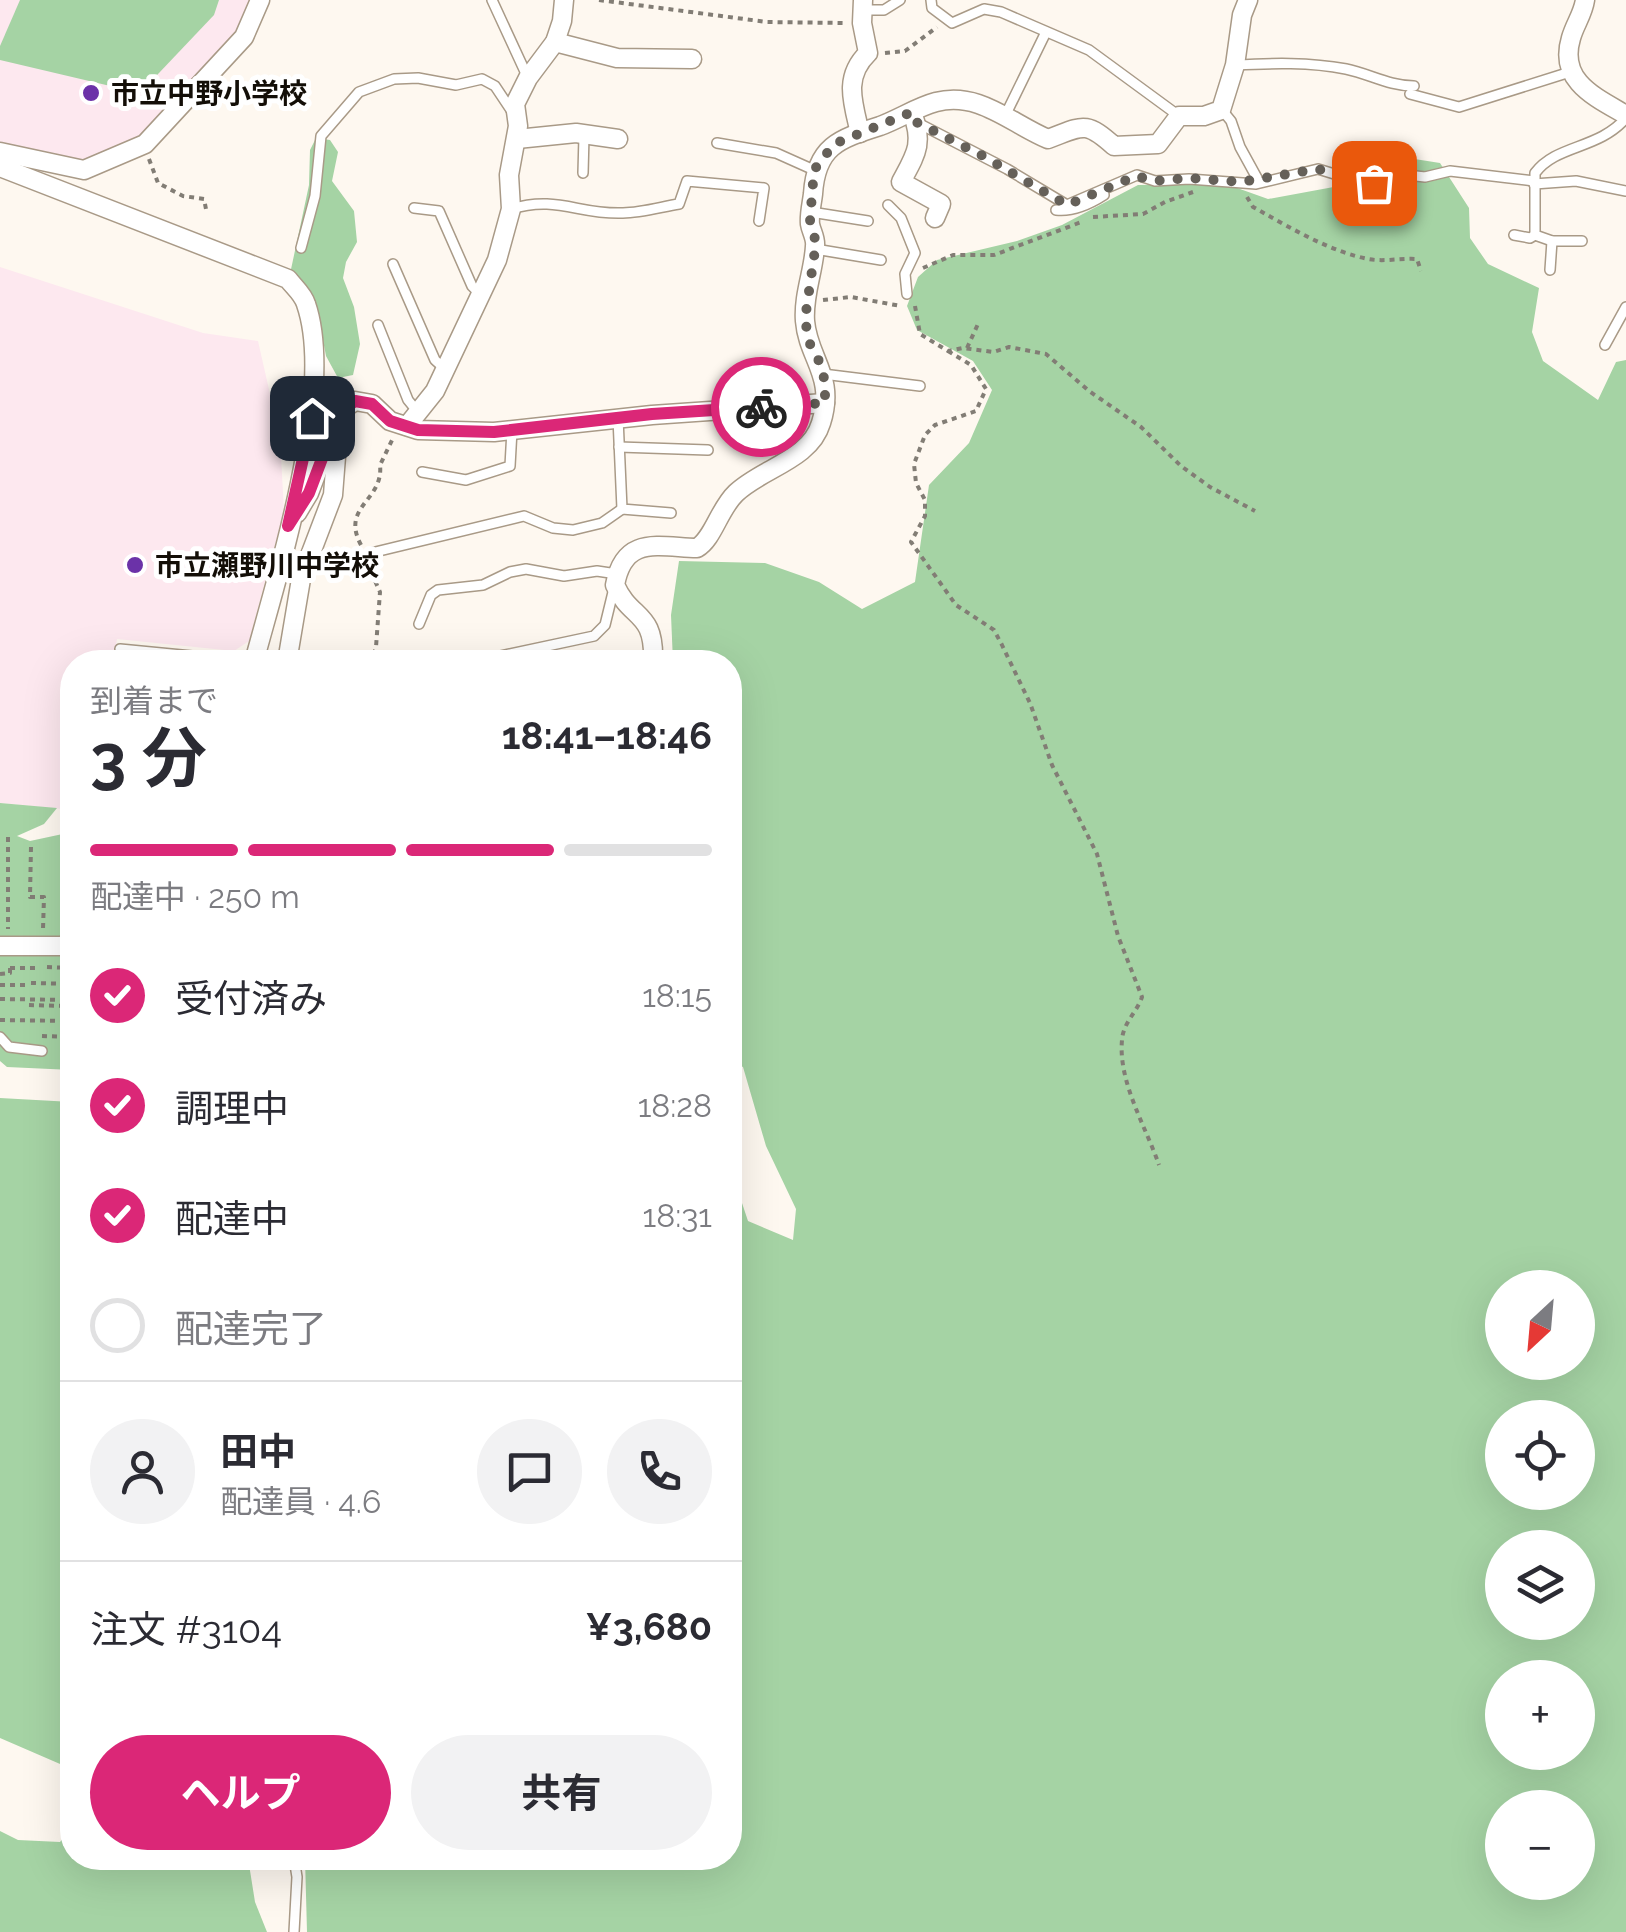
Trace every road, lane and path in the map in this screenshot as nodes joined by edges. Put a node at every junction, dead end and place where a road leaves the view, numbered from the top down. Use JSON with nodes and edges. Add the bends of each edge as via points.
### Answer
{"nodes":[{"id":1,"x":260,"y":0,"type":"edge"},
{"id":2,"x":492,"y":0,"type":"edge"},
{"id":3,"x":564,"y":0,"type":"edge"},
{"id":4,"x":598,"y":0,"type":"edge"},
{"id":5,"x":900,"y":0,"type":"edge"},
{"id":6,"x":932,"y":0,"type":"edge"},
{"id":7,"x":1248,"y":0,"type":"edge"},
{"id":8,"x":1585,"y":0,"type":"edge"},
{"id":9,"x":862,"y":11,"type":"edge"},
{"id":10,"x":942,"y":18,"type":"junction"},
{"id":11,"x":1046,"y":32,"type":"junction"},
{"id":12,"x":555,"y":42,"type":"junction"},
{"id":13,"x":868,"y":53,"type":"junction"},
{"id":14,"x":692,"y":59,"type":"dead end"},
{"id":15,"x":1235,"y":65,"type":"junction"},
{"id":16,"x":1570,"y":72,"type":"junction"},
{"id":17,"x":528,"y":78,"type":"junction"},
{"id":18,"x":1221,"y":110,"type":"junction"},
{"id":19,"x":515,"y":114,"type":"junction"},
{"id":20,"x":1005,"y":116,"type":"junction"},
{"id":21,"x":1180,"y":116,"type":"junction"},
{"id":22,"x":1626,"y":116,"type":"edge"},
{"id":23,"x":914,"y":117,"type":"junction"},
{"id":24,"x":860,"y":132,"type":"junction"},
{"id":25,"x":584,"y":134,"type":"junction"},
{"id":26,"x":517,"y":139,"type":"junction"},
{"id":27,"x":618,"y":140,"type":"dead end"},
{"id":28,"x":717,"y":143,"type":"dead end"},
{"id":29,"x":145,"y":144,"type":"junction"},
{"id":30,"x":0,"y":152,"type":"edge"},
{"id":31,"x":0,"y":167,"type":"edge"},
{"id":32,"x":814,"y":170,"type":"junction"},
{"id":33,"x":583,"y":173,"type":"dead end"},
{"id":34,"x":1282,"y":177,"type":"junction"},
{"id":35,"x":1258,"y":178,"type":"junction"},
{"id":36,"x":1534,"y":182,"type":"junction"},
{"id":37,"x":1241,"y":186,"type":"junction"},
{"id":38,"x":1103,"y":190,"type":"junction"},
{"id":39,"x":1202,"y":190,"type":"dead end"},
{"id":40,"x":1626,"y":191,"type":"edge"},
{"id":41,"x":888,"y":205,"type":"dead end"},
{"id":42,"x":414,"y":208,"type":"dead end"},
{"id":43,"x":206,"y":209,"type":"dead end"},
{"id":44,"x":511,"y":210,"type":"junction"},
{"id":45,"x":1056,"y":210,"type":"dead end"},
{"id":46,"x":812,"y":212,"type":"junction"},
{"id":47,"x":935,"y":218,"type":"dead end"},
{"id":48,"x":759,"y":221,"type":"dead end"},
{"id":49,"x":868,"y":221,"type":"dead end"},
{"id":50,"x":1514,"y":235,"type":"dead end"},
{"id":51,"x":1536,"y":235,"type":"junction"},
{"id":52,"x":1552,"y":241,"type":"junction"},
{"id":53,"x":1582,"y":242,"type":"dead end"},
{"id":54,"x":301,"y":248,"type":"dead end"},
{"id":55,"x":814,"y":249,"type":"junction"},
{"id":56,"x":881,"y":260,"type":"dead end"},
{"id":57,"x":393,"y":264,"type":"dead end"},
{"id":58,"x":1550,"y":270,"type":"dead end"},
{"id":59,"x":1421,"y":271,"type":"dead end"},
{"id":60,"x":912,"y":295,"type":"junction"},
{"id":61,"x":482,"y":296,"type":"junction"},
{"id":62,"x":806,"y":302,"type":"junction"},
{"id":63,"x":1626,"y":307,"type":"edge"},
{"id":64,"x":978,"y":324,"type":"dead end"},
{"id":65,"x":378,"y":325,"type":"dead end"},
{"id":66,"x":1605,"y":345,"type":"dead end"},
{"id":67,"x":966,"y":348,"type":"junction"},
{"id":68,"x":948,"y":351,"type":"junction"},
{"id":69,"x":445,"y":370,"type":"junction"},
{"id":70,"x":823,"y":374,"type":"junction"},
{"id":71,"x":920,"y":386,"type":"dead end"},
{"id":72,"x":825,"y":403,"type":"junction"},
{"id":73,"x":412,"y":418,"type":"junction"},
{"id":74,"x":618,"y":418,"type":"junction"},
{"id":75,"x":337,"y":422,"type":"junction"},
{"id":76,"x":512,"y":430,"type":"junction"},
{"id":77,"x":619,"y":447,"type":"junction"},
{"id":78,"x":708,"y":450,"type":"dead end"},
{"id":79,"x":422,"y":472,"type":"dead end"},
{"id":80,"x":622,"y":508,"type":"junction"},
{"id":81,"x":1254,"y":511,"type":"dead end"},
{"id":82,"x":671,"y":513,"type":"dead end"},
{"id":83,"x":288,"y":526,"type":"junction"},
{"id":84,"x":371,"y":553,"type":"dead end"},
{"id":85,"x":616,"y":580,"type":"junction"},
{"id":86,"x":418,"y":624,"type":"dead end"},
{"id":87,"x":120,"y":649,"type":"dead end"},
{"id":88,"x":130,"y":650,"type":"edge"},
{"id":89,"x":257,"y":650,"type":"edge"},
{"id":90,"x":288,"y":650,"type":"edge"},
{"id":91,"x":528,"y":650,"type":"edge"},
{"id":92,"x":654,"y":650,"type":"edge"},
{"id":93,"x":8,"y":837,"type":"dead end"},
{"id":94,"x":31,"y":847,"type":"dead end"},
{"id":95,"x":60,"y":944,"type":"edge"},
{"id":96,"x":30,"y":946,"type":"junction"},
{"id":97,"x":6,"y":948,"type":"edge"},
{"id":98,"x":10,"y":968,"type":"junction"},
{"id":99,"x":39,"y":968,"type":"dead end"},
{"id":100,"x":47,"y":968,"type":"dead end"},
{"id":101,"x":60,"y":968,"type":"edge"},
{"id":102,"x":0,"y":974,"type":"edge"},
{"id":103,"x":60,"y":984,"type":"edge"},
{"id":104,"x":0,"y":985,"type":"edge"},
{"id":105,"x":0,"y":1000,"type":"edge"},
{"id":106,"x":60,"y":1000,"type":"edge"},
{"id":107,"x":29,"y":1005,"type":"dead end"},
{"id":108,"x":60,"y":1006,"type":"edge"},
{"id":109,"x":0,"y":1020,"type":"edge"},
{"id":110,"x":60,"y":1021,"type":"edge"},
{"id":111,"x":0,"y":1037,"type":"edge"},
{"id":112,"x":42,"y":1051,"type":"dead end"},
{"id":113,"x":1159,"y":1165,"type":"dead end"},
{"id":114,"x":296,"y":1870,"type":"edge"},
{"id":115,"x":294,"y":1932,"type":"edge"}],
"edges":[{"from":1,"to":29,"type":"street","via":[[244,37]]},
{"from":2,"to":17,"type":"lane"},
{"from":3,"to":12,"type":"street"},
{"from":4,"to":9,"type":"path","via":[[767,22]]},
{"from":5,"to":9,"type":"lane","via":[[884,10]]},
{"from":6,"to":10,"type":"lane"},
{"from":7,"to":15,"type":"street"},
{"from":8,"to":16,"type":"street","via":[[1568,48]]},
{"from":9,"to":13,"type":"street"},
{"from":10,"to":11,"type":"lane","via":[[952,23],[984,9]]},
{"from":10,"to":13,"type":"path","via":[[905,51]]},
{"from":11,"to":20,"type":"lane"},
{"from":11,"to":21,"type":"lane","via":[[1089,50]]},
{"from":12,"to":14,"type":"street","via":[[617,58]]},
{"from":12,"to":17,"type":"street"},
{"from":13,"to":24,"type":"street","via":[[851,80]]},
{"from":15,"to":16,"type":"lane","via":[[1314,64],[1367,74],[1459,106]]},
{"from":15,"to":18,"type":"street"},
{"from":16,"to":22,"type":"street"},
{"from":17,"to":19,"type":"street"},
{"from":18,"to":21,"type":"street"},
{"from":18,"to":35,"type":"lane"},
{"from":19,"to":26,"type":"street"},
{"from":19,"to":54,"type":"lane","via":[[495,86],[482,80],[456,85],[405,78],[360,92],[322,132]]},
{"from":20,"to":21,"type":"street","via":[[1048,139],[1093,127],[1114,146],[1158,144]]},
{"from":20,"to":23,"type":"street","via":[[959,99],[934,102]]},
{"from":22,"to":36,"type":"lane","via":[[1595,143],[1548,158]]},
{"from":23,"to":24,"type":"street"},
{"from":23,"to":38,"type":"lane","via":[[1061,204]]},
{"from":23,"to":47,"type":"street","via":[[917,153],[901,182],[941,204]]},
{"from":24,"to":32,"type":"street","via":[[834,144]]},
{"from":25,"to":26,"type":"street"},
{"from":25,"to":27,"type":"street"},
{"from":25,"to":33,"type":"lane"},
{"from":26,"to":44,"type":"street"},
{"from":28,"to":32,"type":"lane","via":[[776,152]]},
{"from":29,"to":30,"type":"street","via":[[84,170]]},
{"from":29,"to":43,"type":"path","via":[[158,182],[171,192],[204,198]]},
{"from":31,"to":83,"type":"street","via":[[288,280],[305,299],[315,354],[312,418]]},
{"from":32,"to":46,"type":"street"},
{"from":34,"to":35,"type":"lane"},
{"from":34,"to":36,"type":"lane","via":[[1318,169],[1367,184],[1450,171]]},
{"from":34,"to":37,"type":"lane"},
{"from":35,"to":37,"type":"lane"},
{"from":36,"to":40,"type":"lane","via":[[1576,181]]},
{"from":36,"to":51,"type":"lane"},
{"from":37,"to":38,"type":"lane","via":[[1136,176]]},
{"from":37,"to":59,"type":"path","via":[[1253,207],[1312,238],[1363,258],[1417,259]]},
{"from":38,"to":45,"type":"lane","via":[[1098,199]]},
{"from":39,"to":60,"type":"path","via":[[1143,214],[1091,218],[994,255],[944,258],[919,271]]},
{"from":41,"to":60,"type":"lane","via":[[915,253],[905,274]]},
{"from":42,"to":61,"type":"lane","via":[[440,211]]},
{"from":44,"to":48,"type":"lane","via":[[533,202],[623,213],[680,204],[687,181],[764,188]]},
{"from":44,"to":61,"type":"street"},
{"from":46,"to":49,"type":"lane"},
{"from":46,"to":55,"type":"street"},
{"from":50,"to":51,"type":"lane"},
{"from":51,"to":52,"type":"lane"},
{"from":52,"to":53,"type":"lane"},
{"from":52,"to":58,"type":"lane"},
{"from":55,"to":56,"type":"lane"},
{"from":55,"to":62,"type":"street"},
{"from":57,"to":69,"type":"lane"},
{"from":60,"to":62,"type":"path","via":[[899,308],[852,297]]},
{"from":60,"to":68,"type":"path","via":[[920,334]]},
{"from":61,"to":69,"type":"street"},
{"from":62,"to":70,"type":"street","via":[[809,342]]},
{"from":63,"to":66,"type":"lane"},
{"from":64,"to":67,"type":"path"},
{"from":65,"to":73,"type":"lane"},
{"from":67,"to":68,"type":"path"},
{"from":67,"to":81,"type":"path","via":[[1046,354],[1141,426],[1181,466]]},
{"from":68,"to":113,"type":"path","via":[[971,366],[986,389],[976,411],[925,435],[914,464],[925,516],[911,542],[956,605],[994,630],[1097,854],[1142,997],[1126,1024],[1122,1056]]},
{"from":69,"to":73,"type":"street"},
{"from":70,"to":71,"type":"lane"},
{"from":70,"to":72,"type":"street"},
{"from":72,"to":74,"type":"street"},
{"from":72,"to":85,"type":"street","via":[[813,440],[737,492],[718,512],[704,544],[641,547],[625,558]]},
{"from":73,"to":75,"type":"street","via":[[390,421],[362,401],[346,405]]},
{"from":73,"to":76,"type":"street","via":[[437,430]]},
{"from":74,"to":76,"type":"street"},
{"from":74,"to":77,"type":"lane"},
{"from":75,"to":83,"type":"street"},
{"from":75,"to":90,"type":"street","via":[[333,495],[301,580]]},
{"from":76,"to":79,"type":"lane","via":[[510,466],[466,480]]},
{"from":77,"to":78,"type":"lane"},
{"from":77,"to":80,"type":"lane"},
{"from":80,"to":82,"type":"lane"},
{"from":80,"to":84,"type":"lane","via":[[602,524],[574,530],[524,516]]},
{"from":83,"to":89,"type":"street"},
{"from":85,"to":86,"type":"lane","via":[[597,570],[564,576],[510,572],[484,585],[438,590]]},
{"from":85,"to":91,"type":"lane","via":[[606,625],[594,636]]},
{"from":85,"to":92,"type":"street","via":[[621,598],[646,622]]},
{"from":87,"to":88,"type":"lane"},
{"from":93,"to":97,"type":"path"},
{"from":94,"to":96,"type":"path","via":[[30,897],[44,898],[42,940],[30,939]]},
{"from":95,"to":96,"type":"street"},
{"from":96,"to":97,"type":"street"},
{"from":97,"to":98,"type":"path"},
{"from":98,"to":99,"type":"path"},
{"from":98,"to":102,"type":"path"},
{"from":100,"to":101,"type":"path"},
{"from":103,"to":104,"type":"path"},
{"from":105,"to":106,"type":"path"},
{"from":107,"to":108,"type":"path"},
{"from":109,"to":110,"type":"path"},
{"from":111,"to":112,"type":"lane","via":[[9,1047]]},
{"from":114,"to":115,"type":"lane"}]}
